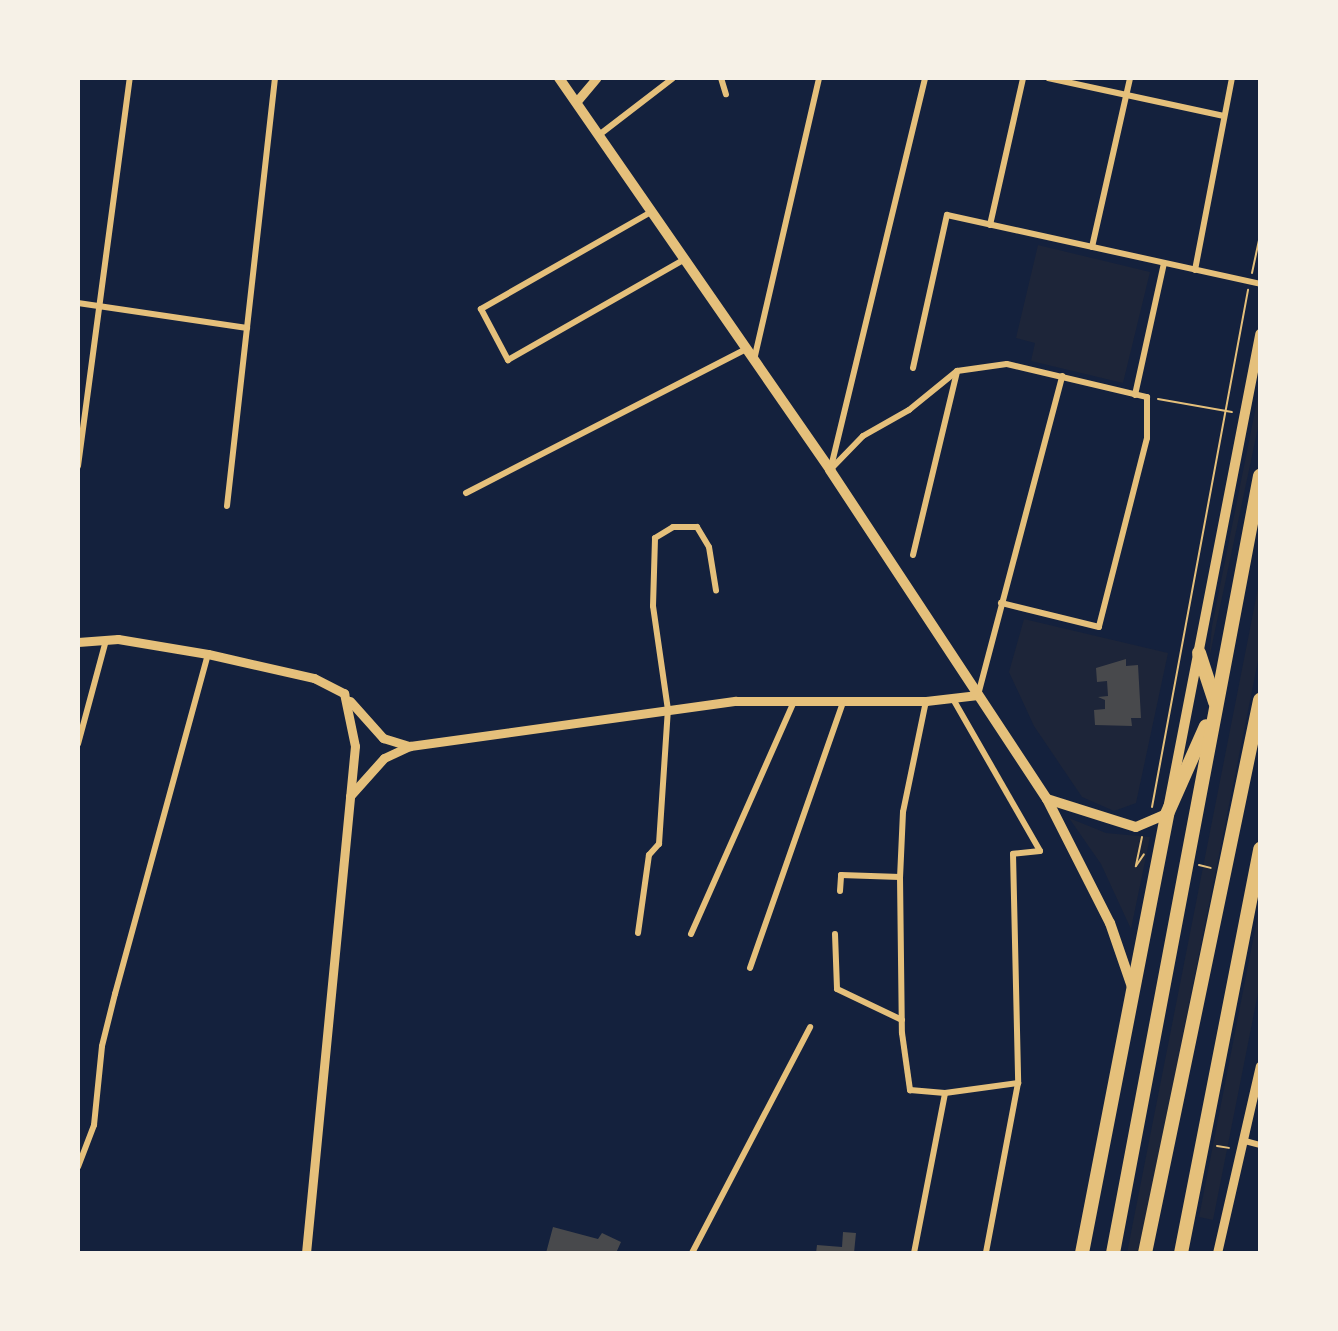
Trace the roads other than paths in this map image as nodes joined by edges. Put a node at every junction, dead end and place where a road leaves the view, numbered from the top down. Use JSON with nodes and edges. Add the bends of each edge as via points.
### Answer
{"nodes":[{"id":1,"x":130,"y":78,"type":"edge"},
{"id":2,"x":559,"y":78,"type":"edge"},
{"id":3,"x":596,"y":78,"type":"edge"},
{"id":4,"x":673,"y":78,"type":"edge"},
{"id":5,"x":721,"y":78,"type":"edge"},
{"id":6,"x":819,"y":78,"type":"edge"},
{"id":7,"x":925,"y":78,"type":"edge"},
{"id":8,"x":1023,"y":78,"type":"edge"},
{"id":9,"x":1048,"y":78,"type":"edge"},
{"id":10,"x":1130,"y":78,"type":"edge"},
{"id":11,"x":1232,"y":78,"type":"edge"},
{"id":12,"x":275,"y":79,"type":"edge"},
{"id":13,"x":726,"y":94,"type":"dead end"},
{"id":14,"x":1127,"y":95,"type":"junction"},
{"id":15,"x":577,"y":101,"type":"junction"},
{"id":16,"x":1224,"y":116,"type":"junction"},
{"id":17,"x":599,"y":135,"type":"junction"},
{"id":18,"x":651,"y":212,"type":"junction"},
{"id":19,"x":990,"y":225,"type":"junction"},
{"id":20,"x":1092,"y":247,"type":"junction"},
{"id":21,"x":683,"y":260,"type":"junction"},
{"id":22,"x":1164,"y":263,"type":"junction"},
{"id":23,"x":1196,"y":270,"type":"junction"},
{"id":24,"x":1260,"y":284,"type":"edge"},
{"id":25,"x":78,"y":303,"type":"edge"},
{"id":26,"x":96,"y":305,"type":"junction"},
{"id":27,"x":247,"y":328,"type":"junction"},
{"id":28,"x":1260,"y":334,"type":"edge"},
{"id":29,"x":746,"y":349,"type":"junction"},
{"id":30,"x":754,"y":360,"type":"junction"},
{"id":31,"x":913,"y":368,"type":"dead end"},
{"id":32,"x":957,"y":371,"type":"junction"},
{"id":33,"x":1062,"y":376,"type":"junction"},
{"id":34,"x":1135,"y":395,"type":"junction"},
{"id":35,"x":78,"y":466,"type":"edge"},
{"id":36,"x":830,"y":470,"type":"junction"},
{"id":37,"x":1260,"y":476,"type":"edge"},
{"id":38,"x":466,"y":494,"type":"dead end"},
{"id":39,"x":227,"y":506,"type":"dead end"},
{"id":40,"x":913,"y":555,"type":"dead end"},
{"id":41,"x":716,"y":590,"type":"dead end"},
{"id":42,"x":1001,"y":603,"type":"junction"},
{"id":43,"x":106,"y":640,"type":"junction"},
{"id":44,"x":78,"y":642,"type":"edge"},
{"id":45,"x":1199,"y":653,"type":"junction"},
{"id":46,"x":208,"y":654,"type":"junction"},
{"id":47,"x":345,"y":693,"type":"junction"},
{"id":48,"x":978,"y":694,"type":"junction"},
{"id":49,"x":953,"y":699,"type":"junction"},
{"id":50,"x":1260,"y":700,"type":"edge"},
{"id":51,"x":926,"y":701,"type":"junction"},
{"id":52,"x":794,"y":702,"type":"junction"},
{"id":53,"x":843,"y":703,"type":"junction"},
{"id":54,"x":1215,"y":703,"type":"junction"},
{"id":55,"x":668,"y":710,"type":"junction"},
{"id":56,"x":78,"y":744,"type":"edge"},
{"id":57,"x":410,"y":746,"type":"junction"},
{"id":58,"x":350,"y":796,"type":"junction"},
{"id":59,"x":1047,"y":799,"type":"junction"},
{"id":60,"x":1167,"y":814,"type":"junction"},
{"id":61,"x":1260,"y":849,"type":"edge"},
{"id":62,"x":900,"y":877,"type":"junction"},
{"id":63,"x":840,"y":891,"type":"dead end"},
{"id":64,"x":638,"y":933,"type":"dead end"},
{"id":65,"x":691,"y":934,"type":"dead end"},
{"id":66,"x":835,"y":934,"type":"dead end"},
{"id":67,"x":750,"y":968,"type":"dead end"},
{"id":68,"x":1132,"y":987,"type":"junction"},
{"id":69,"x":902,"y":1020,"type":"junction"},
{"id":70,"x":810,"y":1027,"type":"dead end"},
{"id":71,"x":1260,"y":1066,"type":"edge"},
{"id":72,"x":1018,"y":1083,"type":"junction"},
{"id":73,"x":945,"y":1093,"type":"junction"},
{"id":74,"x":1245,"y":1141,"type":"junction"},
{"id":75,"x":1260,"y":1144,"type":"edge"},
{"id":76,"x":78,"y":1167,"type":"edge"},
{"id":77,"x":306,"y":1253,"type":"edge"},
{"id":78,"x":692,"y":1253,"type":"edge"},
{"id":79,"x":914,"y":1253,"type":"edge"},
{"id":80,"x":986,"y":1253,"type":"edge"},
{"id":81,"x":1082,"y":1253,"type":"edge"},
{"id":82,"x":1113,"y":1253,"type":"edge"},
{"id":83,"x":1145,"y":1253,"type":"edge"},
{"id":84,"x":1181,"y":1253,"type":"edge"},
{"id":85,"x":1217,"y":1253,"type":"edge"}],
"edges":[{"from":1,"to":26,"type":"street"},
{"from":2,"to":15,"type":"main road"},
{"from":3,"to":15,"type":"street"},
{"from":4,"to":17,"type":"street"},
{"from":5,"to":13,"type":"street"},
{"from":6,"to":30,"type":"street"},
{"from":7,"to":36,"type":"street","via":[[876,297]]},
{"from":8,"to":19,"type":"street"},
{"from":9,"to":14,"type":"street"},
{"from":10,"to":14,"type":"street"},
{"from":11,"to":16,"type":"street"},
{"from":12,"to":27,"type":"street"},
{"from":14,"to":16,"type":"street"},
{"from":14,"to":20,"type":"street"},
{"from":15,"to":17,"type":"main road"},
{"from":16,"to":23,"type":"street"},
{"from":17,"to":18,"type":"main road"},
{"from":18,"to":21,"type":"main road"},
{"from":18,"to":21,"type":"street","via":[[481,309],[508,360]]},
{"from":19,"to":20,"type":"street"},
{"from":19,"to":31,"type":"street","via":[[947,215]]},
{"from":20,"to":22,"type":"street"},
{"from":21,"to":29,"type":"main road"},
{"from":22,"to":23,"type":"street"},
{"from":22,"to":34,"type":"street"},
{"from":23,"to":24,"type":"street"},
{"from":25,"to":26,"type":"street"},
{"from":26,"to":27,"type":"street"},
{"from":26,"to":35,"type":"street"},
{"from":27,"to":39,"type":"street"},
{"from":28,"to":45,"type":"main road"},
{"from":29,"to":30,"type":"main road"},
{"from":29,"to":38,"type":"street"},
{"from":30,"to":36,"type":"main road"},
{"from":32,"to":33,"type":"street","via":[[1007,364]]},
{"from":32,"to":36,"type":"street","via":[[909,410],[863,436]]},
{"from":32,"to":40,"type":"street"},
{"from":33,"to":34,"type":"street"},
{"from":33,"to":42,"type":"street"},
{"from":34,"to":42,"type":"street","via":[[1147,397],[1147,438],[1099,627]]},
{"from":36,"to":48,"type":"main road"},
{"from":37,"to":54,"type":"highway"},
{"from":41,"to":55,"type":"street","via":[[709,547],[697,527],[673,527],[655,538],[653,606]]},
{"from":42,"to":48,"type":"street"},
{"from":43,"to":44,"type":"street"},
{"from":43,"to":46,"type":"street"},
{"from":43,"to":56,"type":"street"},
{"from":45,"to":54,"type":"highway"},
{"from":45,"to":60,"type":"main road"},
{"from":46,"to":47,"type":"street","via":[[314,678]]},
{"from":46,"to":76,"type":"street","via":[[118,982],[102,1046],[94,1125]]},
{"from":47,"to":57,"type":"street","via":[[367,725],[383,738]]},
{"from":47,"to":58,"type":"street","via":[[354,725]]},
{"from":48,"to":49,"type":"street"},
{"from":48,"to":59,"type":"main road"},
{"from":49,"to":51,"type":"street"},
{"from":49,"to":72,"type":"street","via":[[1040,851],[1013,854]]},
{"from":50,"to":83,"type":"highway"},
{"from":51,"to":53,"type":"street"},
{"from":51,"to":62,"type":"street","via":[[903,812]]},
{"from":52,"to":53,"type":"street"},
{"from":52,"to":55,"type":"street","via":[[736,701]]},
{"from":52,"to":65,"type":"street"},
{"from":53,"to":67,"type":"street"},
{"from":54,"to":60,"type":"highway"},
{"from":54,"to":82,"type":"highway"},
{"from":55,"to":57,"type":"street"},
{"from":55,"to":64,"type":"street","via":[[659,844],[649,855]]},
{"from":57,"to":58,"type":"street","via":[[384,758]]},
{"from":58,"to":77,"type":"street"},
{"from":59,"to":60,"type":"main road","via":[[1119,825],[1148,824]]},
{"from":59,"to":68,"type":"main road","via":[[1110,923]]},
{"from":60,"to":68,"type":"highway"},
{"from":61,"to":84,"type":"highway"},
{"from":62,"to":63,"type":"street","via":[[841,875]]},
{"from":62,"to":69,"type":"street"},
{"from":66,"to":69,"type":"street","via":[[837,989]]},
{"from":68,"to":81,"type":"highway"},
{"from":69,"to":73,"type":"street","via":[[910,1090]]},
{"from":70,"to":78,"type":"street"},
{"from":71,"to":74,"type":"street"},
{"from":72,"to":73,"type":"street"},
{"from":72,"to":80,"type":"street"},
{"from":73,"to":79,"type":"street"},
{"from":74,"to":75,"type":"street"},
{"from":74,"to":85,"type":"street"}]}
